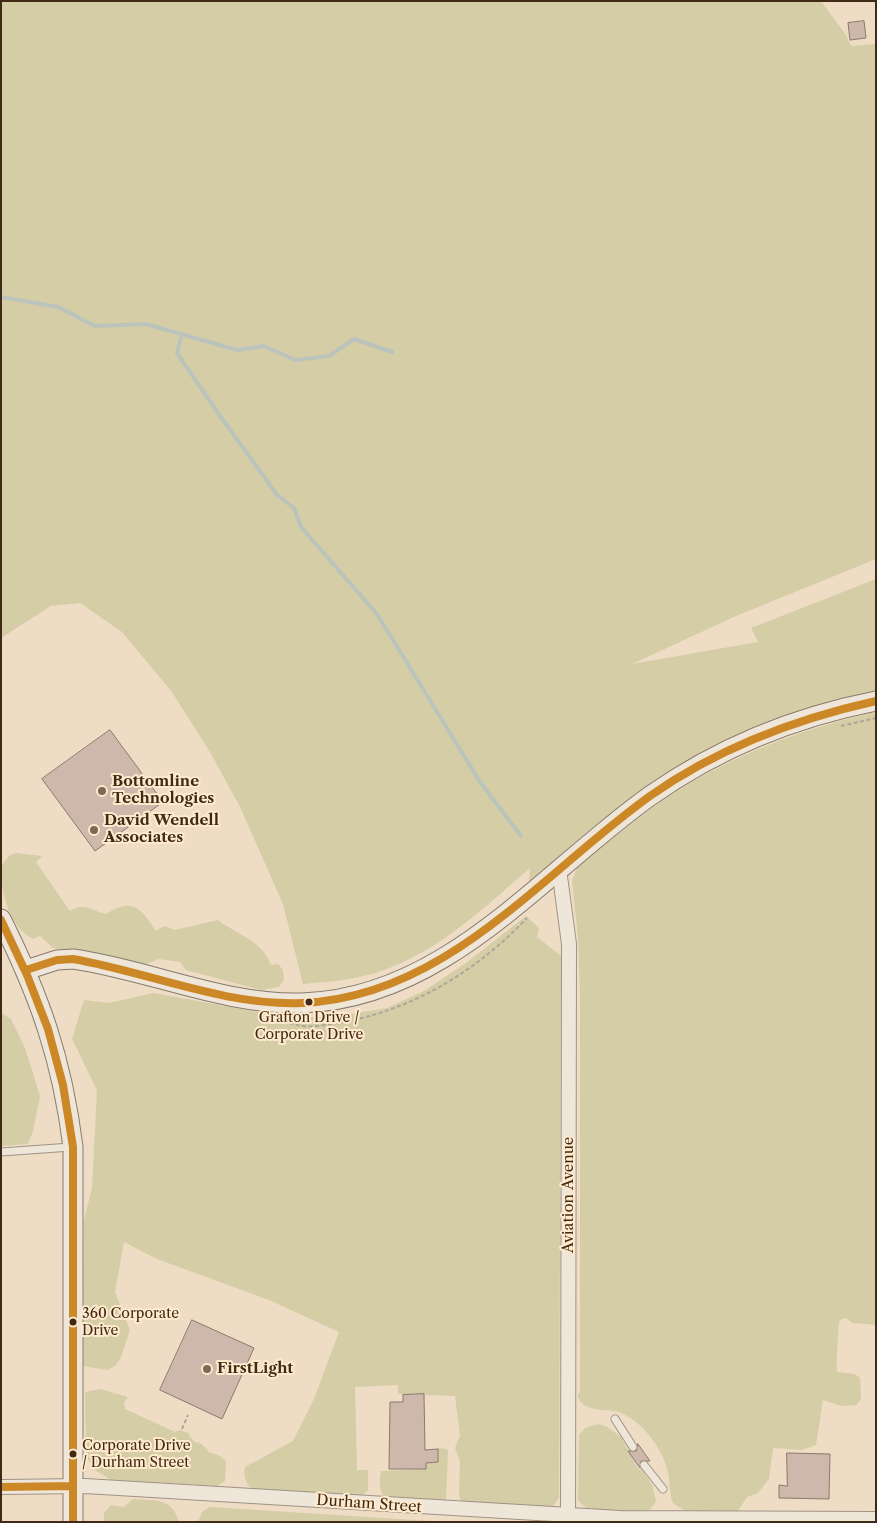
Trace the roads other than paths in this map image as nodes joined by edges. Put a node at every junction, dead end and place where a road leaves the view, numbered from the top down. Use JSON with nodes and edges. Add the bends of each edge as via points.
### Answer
{"nodes":[{"id":1,"x":876,"y":701,"type":"edge"},
{"id":2,"x":559,"y":869,"type":"junction"},
{"id":3,"x":1,"y":919,"type":"edge"},
{"id":4,"x":26,"y":970,"type":"junction"},
{"id":5,"x":73,"y":1146,"type":"junction"},
{"id":6,"x":1,"y":1152,"type":"edge"},
{"id":7,"x":615,"y":1419,"type":"dead end"},
{"id":8,"x":633,"y":1447,"type":"dead end"},
{"id":9,"x":644,"y":1465,"type":"dead end"},
{"id":10,"x":73,"y":1486,"type":"junction"},
{"id":11,"x":1,"y":1487,"type":"edge"},
{"id":12,"x":662,"y":1488,"type":"dead end"},
{"id":13,"x":568,"y":1519,"type":"edge"},
{"id":14,"x":876,"y":1519,"type":"edge"},
{"id":15,"x":73,"y":1522,"type":"edge"}],
"edges":[{"from":1,"to":2,"type":"street","via":[[802,719],[716,756],[652,794]]},
{"from":2,"to":4,"type":"street","via":[[432,966],[360,995],[303,1003],[233,998],[73,959],[57,960]]},
{"from":2,"to":13,"type":"street","name":"Aviation Avenue","via":[[569,944]]},
{"from":3,"to":4,"type":"street"},
{"from":4,"to":5,"type":"street","via":[[56,1052]]},
{"from":5,"to":6,"type":"lane"},
{"from":5,"to":10,"type":"street"},
{"from":7,"to":8,"type":"lane"},
{"from":9,"to":12,"type":"lane"},
{"from":10,"to":11,"type":"street","name":"Durham Street"},
{"from":10,"to":13,"type":"street","name":"Durham Street"},
{"from":10,"to":15,"type":"street"},
{"from":13,"to":14,"type":"street","name":"Durham Street"}]}
